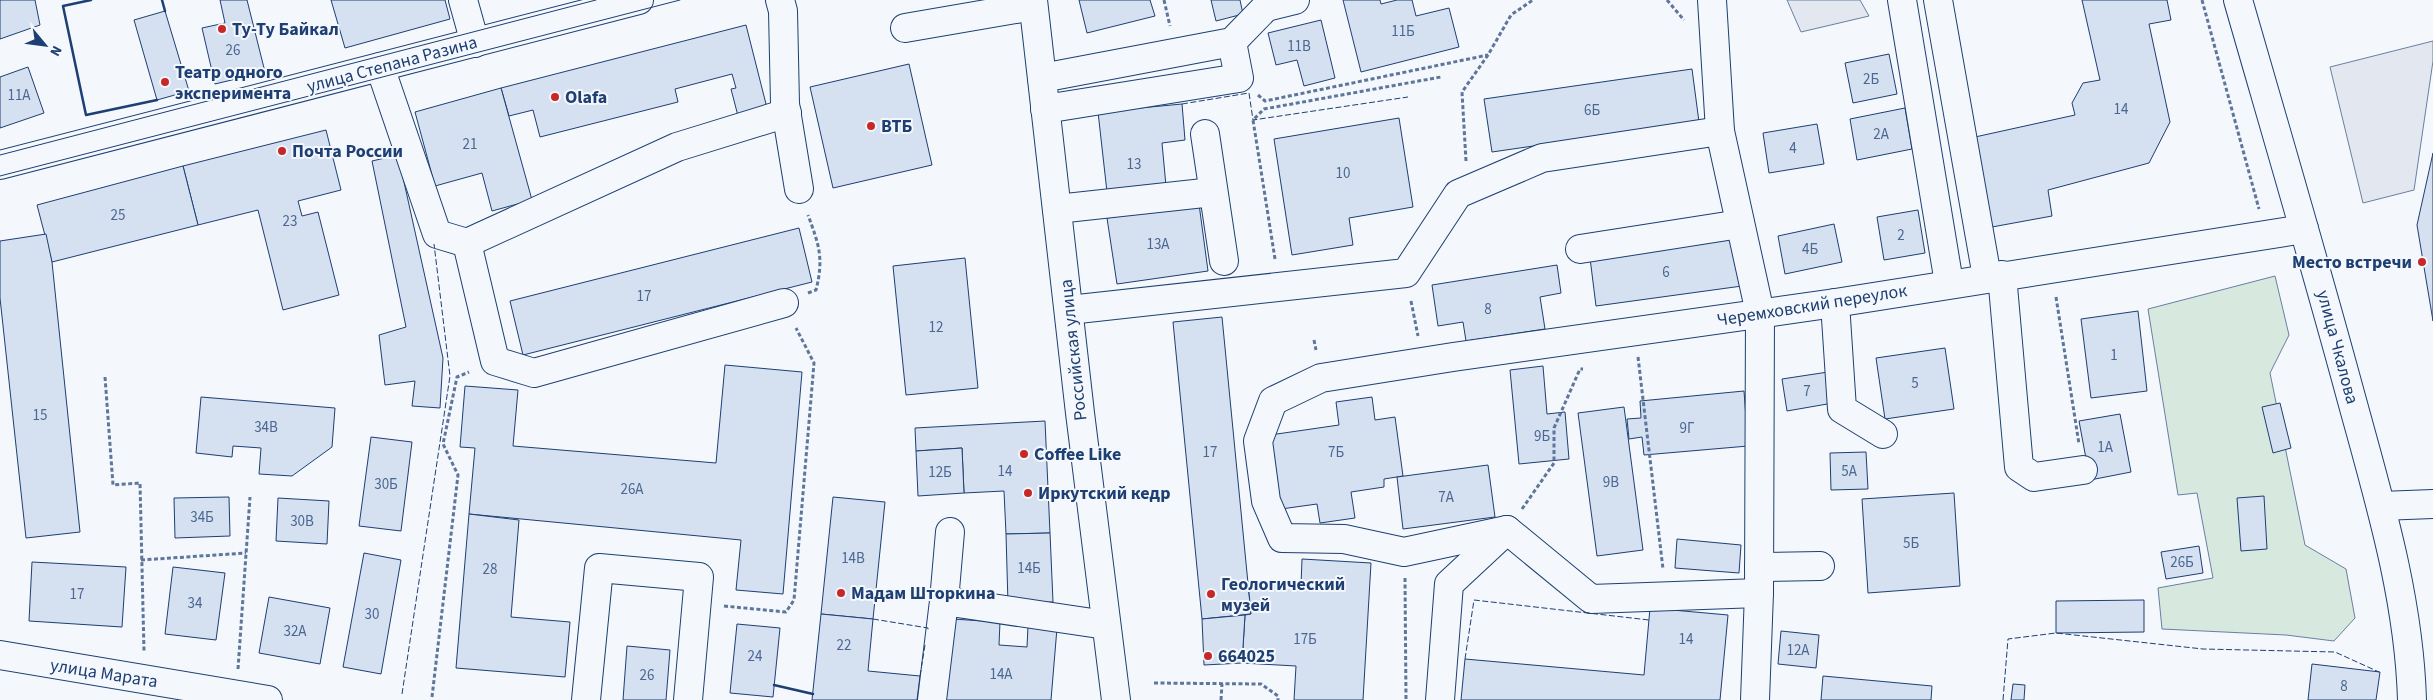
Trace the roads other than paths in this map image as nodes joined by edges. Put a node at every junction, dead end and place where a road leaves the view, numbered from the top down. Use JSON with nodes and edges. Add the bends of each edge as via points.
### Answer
{"nodes":[{"id":1,"x":463,"y":0,"type":"edge"},
{"id":2,"x":639,"y":0,"type":"edge"},
{"id":3,"x":780,"y":0,"type":"edge"},
{"id":4,"x":1295,"y":0,"type":"edge"},
{"id":5,"x":1712,"y":0,"type":"edge"},
{"id":6,"x":1902,"y":0,"type":"edge"},
{"id":7,"x":1938,"y":0,"type":"edge"},
{"id":8,"x":2238,"y":0,"type":"edge"},
{"id":9,"x":1033,"y":3,"type":"edge"},
{"id":10,"x":905,"y":28,"type":"dead end"},
{"id":11,"x":475,"y":42,"type":"junction"},
{"id":12,"x":1232,"y":42,"type":"junction"},
{"id":13,"x":380,"y":67,"type":"junction"},
{"id":14,"x":1042,"y":78,"type":"junction"},
{"id":15,"x":1046,"y":109,"type":"junction"},
{"id":16,"x":787,"y":113,"type":"junction"},
{"id":17,"x":1720,"y":131,"type":"junction"},
{"id":18,"x":1205,"y":134,"type":"dead end"},
{"id":19,"x":0,"y":166,"type":"edge"},
{"id":20,"x":799,"y":189,"type":"road end"},
{"id":21,"x":1213,"y":192,"type":"junction"},
{"id":22,"x":1057,"y":209,"type":"junction"},
{"id":23,"x":1740,"y":224,"type":"junction"},
{"id":24,"x":2304,"y":229,"type":"junction"},
{"id":25,"x":467,"y":243,"type":"junction"},
{"id":26,"x":1580,"y":249,"type":"dead end"},
{"id":27,"x":1224,"y":261,"type":"dead end"},
{"id":28,"x":1995,"y":276,"type":"junction"},
{"id":29,"x":1949,"y":283,"type":"junction"},
{"id":30,"x":1835,"y":302,"type":"junction"},
{"id":31,"x":784,"y":303,"type":"road end"},
{"id":32,"x":1069,"y":310,"type":"junction"},
{"id":33,"x":1760,"y":313,"type":"junction"},
{"id":34,"x":1883,"y":434,"type":"dead end"},
{"id":35,"x":2083,"y":470,"type":"road end"},
{"id":36,"x":2433,"y":504,"type":"edge"},
{"id":37,"x":2381,"y":506,"type":"junction"},
{"id":38,"x":1507,"y":530,"type":"junction"},
{"id":39,"x":950,"y":532,"type":"dead end"},
{"id":40,"x":1820,"y":566,"type":"dead end"},
{"id":41,"x":1759,"y":580,"type":"junction"},
{"id":42,"x":944,"y":601,"type":"junction"},
{"id":43,"x":1106,"y":625,"type":"junction"},
{"id":44,"x":0,"y":655,"type":"edge"},
{"id":45,"x":268,"y":700,"type":"edge"},
{"id":46,"x":586,"y":700,"type":"edge"},
{"id":47,"x":688,"y":700,"type":"edge"},
{"id":48,"x":932,"y":700,"type":"edge"},
{"id":49,"x":1116,"y":700,"type":"edge"},
{"id":50,"x":1440,"y":700,"type":"edge"},
{"id":51,"x":1755,"y":700,"type":"edge"},
{"id":52,"x":2412,"y":700,"type":"edge"}],
"edges":[{"from":1,"to":11,"type":"street"},
{"from":2,"to":11,"type":"street","name":"улица Степана Разина"},
{"from":3,"to":16,"type":"street","via":[[784,11]]},
{"from":4,"to":12,"type":"street","via":[[1266,8]]},
{"from":5,"to":17,"type":"street"},
{"from":6,"to":29,"type":"street"},
{"from":7,"to":28,"type":"street"},
{"from":8,"to":24,"type":"street","name":"улица Чкалова"},
{"from":9,"to":10,"type":"street"},
{"from":9,"to":14,"type":"street","name":"Российская улица"},
{"from":11,"to":13,"type":"street","name":"улица Степана Разина"},
{"from":12,"to":14,"type":"street"},
{"from":12,"to":15,"type":"street","via":[[1239,78]]},
{"from":13,"to":19,"type":"street","name":"улица Степана Разина"},
{"from":13,"to":25,"type":"street","via":[[437,234]]},
{"from":14,"to":15,"type":"street","name":"Российская улица"},
{"from":15,"to":22,"type":"street","name":"Российская улица"},
{"from":16,"to":20,"type":"street"},
{"from":16,"to":25,"type":"street","via":[[677,147]]},
{"from":17,"to":23,"type":"street"},
{"from":17,"to":32,"type":"street","via":[[1542,158],[1458,194],[1406,273]]},
{"from":18,"to":21,"type":"street"},
{"from":21,"to":22,"type":"street"},
{"from":21,"to":27,"type":"street"},
{"from":22,"to":32,"type":"street","name":"Российская улица"},
{"from":23,"to":26,"type":"street"},
{"from":23,"to":33,"type":"street"},
{"from":24,"to":28,"type":"street","name":"Черемховский переулок"},
{"from":24,"to":37,"type":"street","name":"улица Чкалова"},
{"from":25,"to":31,"type":"street","via":[[495,361],[534,373]]},
{"from":28,"to":29,"type":"street","name":"Черемховский переулок"},
{"from":28,"to":35,"type":"street","via":[[2019,468],[2034,477]]},
{"from":29,"to":30,"type":"street","name":"Черемховский переулок"},
{"from":30,"to":33,"type":"street","name":"Черемховский переулок"},
{"from":30,"to":34,"type":"street","via":[[1842,409]]},
{"from":32,"to":43,"type":"street","name":"Российская улица"},
{"from":33,"to":38,"type":"street","name":"Черемховский переулок","via":[[1321,378],[1273,400],[1258,441],[1266,501],[1282,538],[1344,540],[1404,552]]},
{"from":33,"to":41,"type":"street"},
{"from":36,"to":37,"type":"street"},
{"from":37,"to":52,"type":"street","name":"улица Чкалова","via":[[2399,587]]},
{"from":38,"to":41,"type":"street","via":[[1591,600],[1666,597]]},
{"from":38,"to":50,"type":"street","via":[[1449,584]]},
{"from":39,"to":42,"type":"street"},
{"from":40,"to":41,"type":"street"},
{"from":41,"to":51,"type":"street"},
{"from":42,"to":43,"type":"street"},
{"from":42,"to":48,"type":"street"},
{"from":43,"to":49,"type":"street","name":"Российская улица"},
{"from":44,"to":45,"type":"street","name":"улица Марата"},
{"from":46,"to":47,"type":"street","via":[[599,568],[699,577]]}]}
